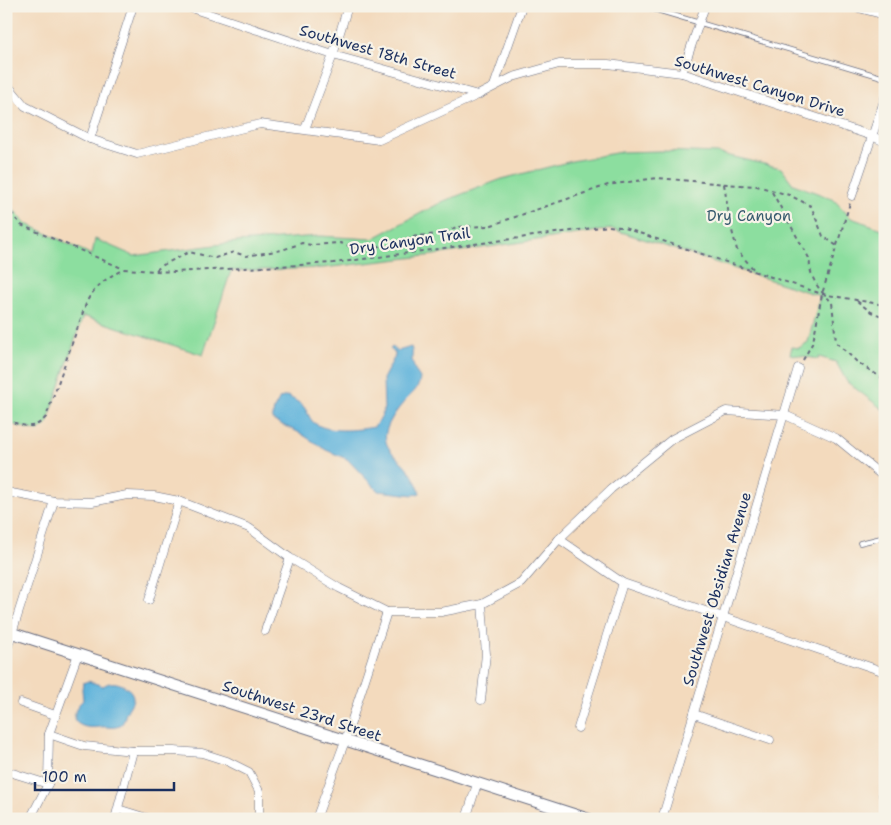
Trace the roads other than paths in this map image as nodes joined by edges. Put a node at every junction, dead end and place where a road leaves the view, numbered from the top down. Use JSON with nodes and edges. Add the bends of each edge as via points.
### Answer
{"nodes":[{"id":1,"x":133,"y":6,"type":"edge"},
{"id":2,"x":185,"y":6,"type":"edge"},
{"id":3,"x":348,"y":6,"type":"edge"},
{"id":4,"x":522,"y":6,"type":"edge"},
{"id":5,"x":643,"y":6,"type":"edge"},
{"id":6,"x":705,"y":6,"type":"edge"},
{"id":7,"x":851,"y":6,"type":"edge"},
{"id":8,"x":885,"y":15,"type":"edge"},
{"id":9,"x":700,"y":22,"type":"junction"},
{"id":10,"x":332,"y":56,"type":"junction"},
{"id":11,"x":682,"y":73,"type":"junction"},
{"id":12,"x":885,"y":78,"type":"edge"},
{"id":13,"x":6,"y":83,"type":"edge"},
{"id":14,"x":494,"y":86,"type":"junction"},
{"id":15,"x":478,"y":95,"type":"junction"},
{"id":16,"x":885,"y":98,"type":"edge"},
{"id":17,"x":305,"y":129,"type":"junction"},
{"id":18,"x":872,"y":136,"type":"junction"},
{"id":19,"x":90,"y":139,"type":"junction"},
{"id":20,"x":885,"y":142,"type":"edge"},
{"id":21,"x":852,"y":196,"type":"road end"},
{"id":22,"x":798,"y":368,"type":"road end"},
{"id":23,"x":785,"y":415,"type":"junction"},
{"id":24,"x":885,"y":478,"type":"edge"},
{"id":25,"x":6,"y":492,"type":"edge"},
{"id":26,"x":54,"y":501,"type":"junction"},
{"id":27,"x":179,"y":501,"type":"junction"},
{"id":28,"x":885,"y":537,"type":"edge"},
{"id":29,"x":559,"y":539,"type":"junction"},
{"id":30,"x":860,"y":543,"type":"dead end"},
{"id":31,"x":290,"y":558,"type":"junction"},
{"id":32,"x":623,"y":582,"type":"junction"},
{"id":33,"x":148,"y":600,"type":"dead end"},
{"id":34,"x":482,"y":604,"type":"junction"},
{"id":35,"x":387,"y":612,"type":"junction"},
{"id":36,"x":721,"y":616,"type":"junction"},
{"id":37,"x":265,"y":631,"type":"dead end"},
{"id":38,"x":10,"y":632,"type":"edge"},
{"id":39,"x":6,"y":652,"type":"edge"},
{"id":40,"x":78,"y":654,"type":"junction"},
{"id":41,"x":885,"y":672,"type":"edge"},
{"id":42,"x":480,"y":700,"type":"dead end"},
{"id":43,"x":21,"y":703,"type":"dead end"},
{"id":44,"x":694,"y":714,"type":"junction"},
{"id":45,"x":55,"y":715,"type":"junction"},
{"id":46,"x":578,"y":728,"type":"dead end"},
{"id":47,"x":49,"y":734,"type":"junction"},
{"id":48,"x":770,"y":740,"type":"dead end"},
{"id":49,"x":344,"y":741,"type":"junction"},
{"id":50,"x":133,"y":751,"type":"junction"},
{"id":51,"x":6,"y":771,"type":"edge"},
{"id":52,"x":48,"y":784,"type":"junction"},
{"id":53,"x":477,"y":784,"type":"junction"},
{"id":54,"x":118,"y":809,"type":"junction"},
{"id":55,"x":30,"y":819,"type":"edge"},
{"id":56,"x":115,"y":819,"type":"edge"},
{"id":57,"x":150,"y":819,"type":"edge"},
{"id":58,"x":257,"y":819,"type":"edge"},
{"id":59,"x":316,"y":819,"type":"edge"},
{"id":60,"x":466,"y":819,"type":"edge"},
{"id":61,"x":589,"y":819,"type":"edge"},
{"id":62,"x":662,"y":819,"type":"edge"}],
"edges":[{"from":1,"to":19,"type":"street"},
{"from":2,"to":10,"type":"street","name":"Southwest 18th Street"},
{"from":3,"to":10,"type":"street"},
{"from":4,"to":14,"type":"street"},
{"from":5,"to":9,"type":"lane"},
{"from":6,"to":9,"type":"street"},
{"from":7,"to":8,"type":"street"},
{"from":9,"to":11,"type":"street"},
{"from":9,"to":12,"type":"lane"},
{"from":10,"to":15,"type":"street","name":"Southwest 18th Street"},
{"from":10,"to":17,"type":"street"},
{"from":11,"to":14,"type":"street","name":"Southwest Canyon Drive","via":[[608,64],[559,64]]},
{"from":11,"to":18,"type":"street","name":"Southwest Canyon Drive"},
{"from":13,"to":19,"type":"street","name":"Southwest Canyon Drive","via":[[25,106]]},
{"from":14,"to":15,"type":"street","name":"Southwest Canyon Drive"},
{"from":15,"to":17,"type":"street","name":"Southwest Canyon Drive","via":[[379,140]]},
{"from":16,"to":18,"type":"street"},
{"from":17,"to":19,"type":"street","name":"Southwest Canyon Drive","via":[[260,124],[137,154]]},
{"from":18,"to":20,"type":"street","name":"Southwest Canyon Drive"},
{"from":18,"to":21,"type":"street"},
{"from":22,"to":23,"type":"street","name":"Southwest Obsidian Avenue"},
{"from":23,"to":24,"type":"street","via":[[836,438]]},
{"from":23,"to":29,"type":"street","via":[[726,411],[672,439],[611,489]]},
{"from":23,"to":36,"type":"street","name":"Southwest Obsidian Avenue"},
{"from":25,"to":26,"type":"street"},
{"from":26,"to":27,"type":"street","via":[[92,502],[127,495]]},
{"from":26,"to":38,"type":"street"},
{"from":27,"to":31,"type":"street","via":[[250,528]]},
{"from":27,"to":33,"type":"street"},
{"from":28,"to":30,"type":"lane"},
{"from":29,"to":32,"type":"street"},
{"from":29,"to":34,"type":"street","via":[[521,583]]},
{"from":31,"to":35,"type":"street"},
{"from":31,"to":37,"type":"street"},
{"from":32,"to":36,"type":"street"},
{"from":32,"to":46,"type":"street"},
{"from":34,"to":35,"type":"street","via":[[440,612]]},
{"from":34,"to":42,"type":"street","via":[[486,654]]},
{"from":35,"to":49,"type":"street"},
{"from":36,"to":41,"type":"street"},
{"from":36,"to":44,"type":"street","name":"Southwest Obsidian Avenue"},
{"from":38,"to":39,"type":"street"},
{"from":38,"to":40,"type":"street","name":"Southwest 23rd Street"},
{"from":40,"to":45,"type":"street"},
{"from":40,"to":49,"type":"street","name":"Southwest 23rd Street"},
{"from":43,"to":45,"type":"street"},
{"from":44,"to":48,"type":"street"},
{"from":44,"to":62,"type":"street","name":"Southwest Obsidian Avenue"},
{"from":45,"to":47,"type":"street"},
{"from":47,"to":50,"type":"street","via":[[84,746]]},
{"from":47,"to":52,"type":"street"},
{"from":49,"to":53,"type":"street","name":"Southwest 23rd Street"},
{"from":49,"to":59,"type":"street"},
{"from":50,"to":54,"type":"street"},
{"from":50,"to":58,"type":"street","via":[[202,753],[249,772],[259,791]]},
{"from":51,"to":52,"type":"street"},
{"from":52,"to":55,"type":"street"},
{"from":53,"to":60,"type":"street"},
{"from":53,"to":61,"type":"street","name":"Southwest 23rd Street"},
{"from":54,"to":56,"type":"street"},
{"from":54,"to":57,"type":"street"}]}
